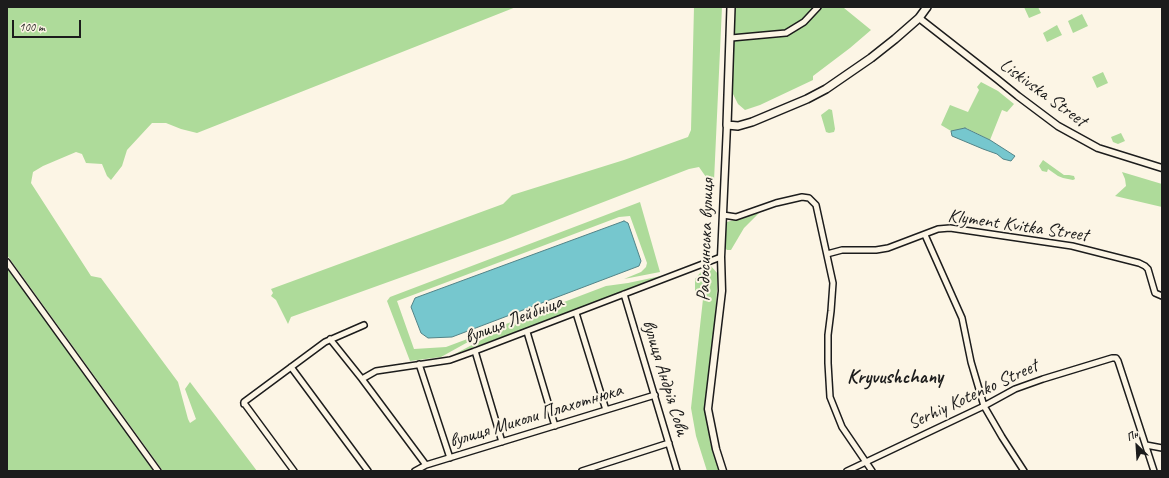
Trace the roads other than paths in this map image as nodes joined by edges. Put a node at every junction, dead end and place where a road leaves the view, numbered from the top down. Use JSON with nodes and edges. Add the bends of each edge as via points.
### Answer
{"nodes":[{"id":1,"x":731,"y":7,"type":"edge"},
{"id":2,"x":818,"y":7,"type":"edge"},
{"id":3,"x":928,"y":7,"type":"edge"},
{"id":4,"x":919,"y":18,"type":"junction"},
{"id":5,"x":731,"y":38,"type":"junction"},
{"id":6,"x":727,"y":125,"type":"junction"},
{"id":7,"x":1162,"y":168,"type":"edge"},
{"id":8,"x":723,"y":215,"type":"junction"},
{"id":9,"x":925,"y":235,"type":"junction"},
{"id":10,"x":827,"y":254,"type":"junction"},
{"id":11,"x":721,"y":257,"type":"junction"},
{"id":12,"x":7,"y":262,"type":"edge"},
{"id":13,"x":624,"y":294,"type":"junction"},
{"id":14,"x":1162,"y":296,"type":"edge"},
{"id":15,"x":576,"y":313,"type":"junction"},
{"id":16,"x":364,"y":325,"type":"dead end"},
{"id":17,"x":527,"y":332,"type":"junction"},
{"id":18,"x":330,"y":339,"type":"junction"},
{"id":19,"x":475,"y":351,"type":"junction"},
{"id":20,"x":419,"y":364,"type":"junction"},
{"id":21,"x":291,"y":367,"type":"junction"},
{"id":22,"x":362,"y":379,"type":"junction"},
{"id":23,"x":655,"y":395,"type":"junction"},
{"id":24,"x":984,"y":406,"type":"junction"},
{"id":25,"x":606,"y":410,"type":"junction"},
{"id":26,"x":554,"y":426,"type":"junction"},
{"id":27,"x":502,"y":442,"type":"junction"},
{"id":28,"x":669,"y":444,"type":"junction"},
{"id":29,"x":1146,"y":445,"type":"junction"},
{"id":30,"x":1162,"y":448,"type":"edge"},
{"id":31,"x":450,"y":458,"type":"junction"},
{"id":32,"x":865,"y":462,"type":"junction"},
{"id":33,"x":426,"y":465,"type":"junction"},
{"id":34,"x":158,"y":471,"type":"edge"},
{"id":35,"x":294,"y":471,"type":"edge"},
{"id":36,"x":368,"y":471,"type":"edge"},
{"id":37,"x":415,"y":471,"type":"edge"},
{"id":38,"x":582,"y":471,"type":"edge"},
{"id":39,"x":677,"y":471,"type":"edge"},
{"id":40,"x":724,"y":471,"type":"edge"},
{"id":41,"x":848,"y":471,"type":"edge"},
{"id":42,"x":872,"y":471,"type":"edge"},
{"id":43,"x":1024,"y":471,"type":"edge"},
{"id":44,"x":1154,"y":471,"type":"edge"}],
"edges":[{"from":1,"to":5,"type":"main road","name":"Радосинська вулиця"},
{"from":2,"to":5,"type":"street","via":[[804,22],[786,33]]},
{"from":3,"to":4,"type":"main road"},
{"from":4,"to":6,"type":"main road","via":[[871,58],[826,89],[752,122],[738,126]]},
{"from":4,"to":7,"type":"street","name":"Liskivska Street","via":[[1058,126],[1098,148]]},
{"from":5,"to":6,"type":"main road","name":"Радосинська вулиця"},
{"from":6,"to":8,"type":"street","name":"Радосинська вулиця"},
{"from":8,"to":10,"type":"street","via":[[736,217],[788,200],[809,198],[816,205]]},
{"from":8,"to":11,"type":"street","name":"Радосинська вулиця"},
{"from":9,"to":10,"type":"street","name":"Klyment Kvitka Street","via":[[888,248],[842,250]]},
{"from":9,"to":14,"type":"street","name":"Klyment Kvitka Street","via":[[938,229],[950,228],[1072,246],[1139,263],[1148,269],[1155,293]]},
{"from":9,"to":24,"type":"street","via":[[962,318]]},
{"from":10,"to":32,"type":"street","via":[[833,283],[828,335],[830,397],[842,427]]},
{"from":11,"to":13,"type":"street","name":"вулиця Лейбніца"},
{"from":11,"to":40,"type":"street","name":"Радосинська вулиця","via":[[722,291],[708,409],[716,449]]},
{"from":12,"to":34,"type":"street"},
{"from":13,"to":15,"type":"street","name":"вулиця Лейбніца"},
{"from":13,"to":23,"type":"street","name":"вулиця Андрія Сови"},
{"from":15,"to":17,"type":"street","name":"вулиця Лейбніца"},
{"from":15,"to":25,"type":"street"},
{"from":16,"to":18,"type":"street"},
{"from":17,"to":19,"type":"street","name":"вулиця Лейбніца"},
{"from":17,"to":26,"type":"street"},
{"from":18,"to":21,"type":"street"},
{"from":18,"to":22,"type":"street"},
{"from":19,"to":20,"type":"street","name":"вулиця Лейбніца","via":[[450,360]]},
{"from":19,"to":27,"type":"street"},
{"from":20,"to":22,"type":"street","name":"вулиця Лейбніца","via":[[376,371]]},
{"from":20,"to":31,"type":"street"},
{"from":21,"to":35,"type":"street","via":[[244,404]]},
{"from":21,"to":36,"type":"street"},
{"from":22,"to":33,"type":"street"},
{"from":23,"to":25,"type":"street","name":"вулиця Миколи Плахотнюка"},
{"from":23,"to":28,"type":"street","name":"вулиця Андрія Сови"},
{"from":24,"to":29,"type":"street","name":"Serhiy Kotenko Street","via":[[1015,389],[1116,358]]},
{"from":24,"to":32,"type":"street","name":"Serhiy Kotenko Street"},
{"from":24,"to":43,"type":"street"},
{"from":25,"to":26,"type":"street","name":"вулиця Миколи Плахотнюка"},
{"from":26,"to":27,"type":"street","name":"вулиця Миколи Плахотнюка"},
{"from":27,"to":31,"type":"street","name":"вулиця Миколи Плахотнюка"},
{"from":28,"to":38,"type":"street"},
{"from":28,"to":39,"type":"street","name":"вулиця Андрія Сови"},
{"from":29,"to":30,"type":"street"},
{"from":29,"to":44,"type":"street"},
{"from":31,"to":33,"type":"street","name":"вулиця Миколи Плахотнюка"},
{"from":32,"to":41,"type":"street","name":"Serhiy Kotenko Street"},
{"from":32,"to":42,"type":"street"},
{"from":33,"to":37,"type":"street","name":"вулиця Миколи Плахотнюка"}]}
